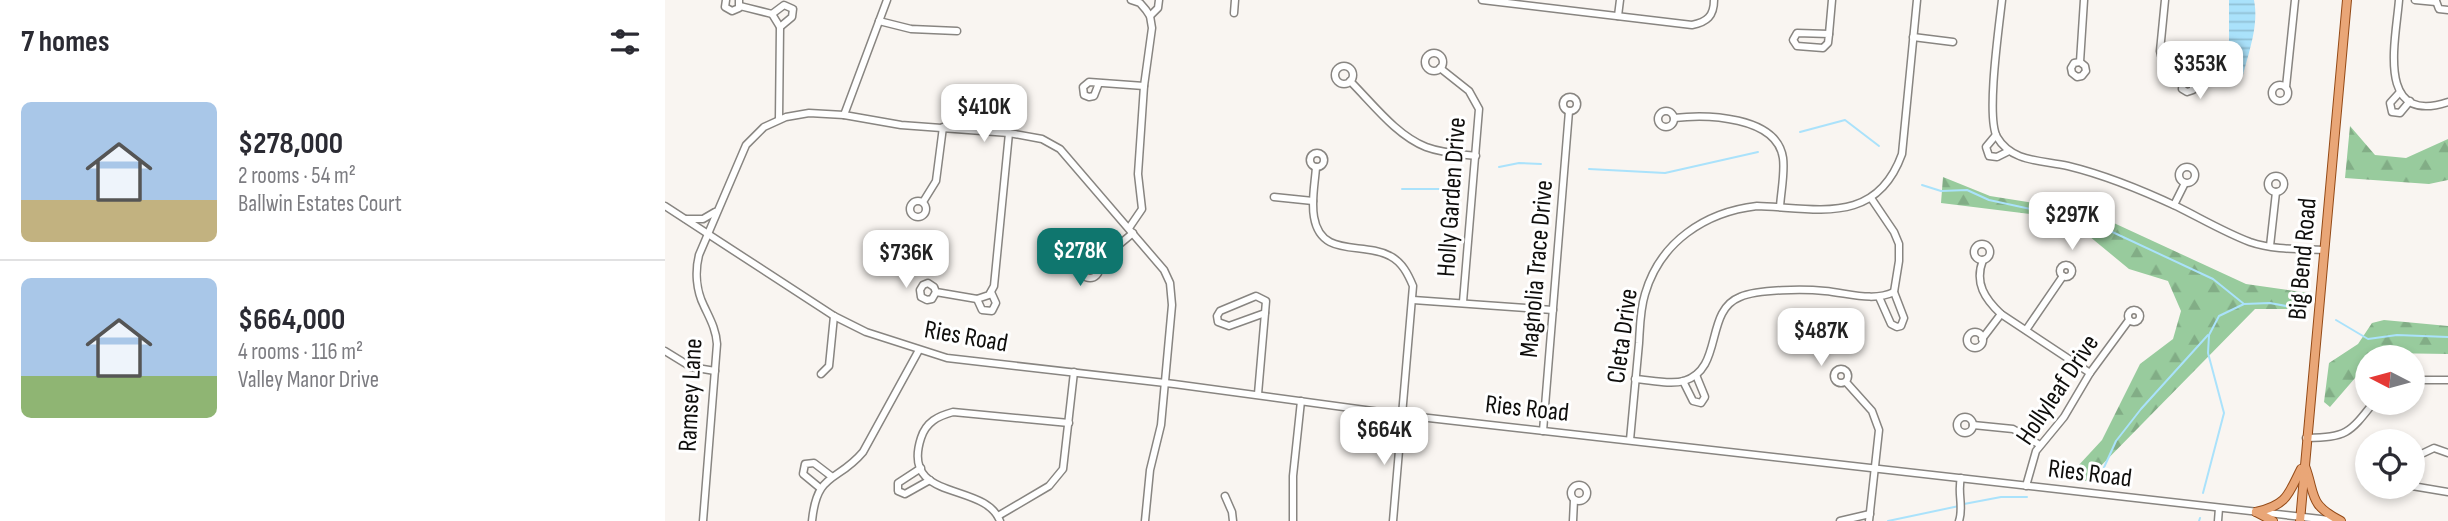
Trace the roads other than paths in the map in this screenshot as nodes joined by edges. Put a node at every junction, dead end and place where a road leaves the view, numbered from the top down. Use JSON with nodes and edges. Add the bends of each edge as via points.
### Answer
{"nodes":[{"id":1,"x":726,"y":0,"type":"edge"},
{"id":2,"x":887,"y":0,"type":"edge"},
{"id":3,"x":1131,"y":0,"type":"edge"},
{"id":4,"x":1159,"y":0,"type":"edge"},
{"id":5,"x":1235,"y":0,"type":"edge"},
{"id":6,"x":1482,"y":0,"type":"edge"},
{"id":7,"x":1620,"y":0,"type":"edge"},
{"id":8,"x":1714,"y":0,"type":"edge"},
{"id":9,"x":1832,"y":0,"type":"edge"},
{"id":10,"x":1917,"y":0,"type":"edge"},
{"id":11,"x":2001,"y":0,"type":"edge"},
{"id":12,"x":2084,"y":0,"type":"edge"},
{"id":13,"x":2165,"y":0,"type":"edge"},
{"id":14,"x":2295,"y":0,"type":"edge"},
{"id":15,"x":2347,"y":0,"type":"edge"},
{"id":16,"x":2399,"y":0,"type":"edge"},
{"id":17,"x":2415,"y":0,"type":"edge"},
{"id":18,"x":2436,"y":1,"type":"edge"},
{"id":19,"x":1141,"y":2,"type":"edge"},
{"id":20,"x":740,"y":3,"type":"edge"},
{"id":21,"x":1536,"y":3,"type":"edge"},
{"id":22,"x":2448,"y":10,"type":"edge"},
{"id":23,"x":1234,"y":13,"type":"dead end"},
{"id":24,"x":772,"y":15,"type":"junction"},
{"id":25,"x":1150,"y":16,"type":"junction"},
{"id":26,"x":1618,"y":16,"type":"junction"},
{"id":27,"x":879,"y":21,"type":"junction"},
{"id":28,"x":780,"y":27,"type":"junction"},
{"id":29,"x":957,"y":31,"type":"dead end"},
{"id":30,"x":1829,"y":34,"type":"junction"},
{"id":31,"x":1913,"y":37,"type":"junction"},
{"id":32,"x":1953,"y":42,"type":"dead end"},
{"id":33,"x":2080,"y":62,"type":"dead end"},
{"id":34,"x":1440,"y":68,"type":"dead end"},
{"id":35,"x":2183,"y":80,"type":"dead end"},
{"id":36,"x":1350,"y":81,"type":"dead end"},
{"id":37,"x":1099,"y":83,"type":"dead end"},
{"id":38,"x":1144,"y":86,"type":"junction"},
{"id":39,"x":2286,"y":87,"type":"dead end"},
{"id":40,"x":2400,"y":92,"type":"junction"},
{"id":41,"x":2410,"y":102,"type":"junction"},
{"id":42,"x":2448,"y":102,"type":"edge"},
{"id":43,"x":1569,"y":111,"type":"dead end"},
{"id":44,"x":844,"y":115,"type":"junction"},
{"id":45,"x":1674,"y":118,"type":"dead end"},
{"id":46,"x":779,"y":119,"type":"junction"},
{"id":47,"x":943,"y":127,"type":"junction"},
{"id":48,"x":1009,"y":133,"type":"junction"},
{"id":49,"x":1996,"y":135,"type":"junction"},
{"id":50,"x":2010,"y":151,"type":"junction"},
{"id":51,"x":1476,"y":156,"type":"junction"},
{"id":52,"x":1316,"y":167,"type":"dead end"},
{"id":53,"x":2185,"y":183,"type":"dead end"},
{"id":54,"x":2276,"y":192,"type":"dead end"},
{"id":55,"x":1274,"y":197,"type":"dead end"},
{"id":56,"x":1871,"y":198,"type":"junction"},
{"id":57,"x":1313,"y":201,"type":"junction"},
{"id":58,"x":923,"y":202,"type":"dead end"},
{"id":59,"x":2174,"y":205,"type":"junction"},
{"id":60,"x":665,"y":206,"type":"edge"},
{"id":61,"x":1780,"y":207,"type":"junction"},
{"id":62,"x":716,"y":211,"type":"junction"},
{"id":63,"x":686,"y":219,"type":"junction"},
{"id":64,"x":1131,"y":230,"type":"junction"},
{"id":65,"x":707,"y":233,"type":"junction"},
{"id":66,"x":2270,"y":246,"type":"junction"},
{"id":67,"x":2324,"y":250,"type":"junction"},
{"id":68,"x":1983,"y":260,"type":"dead end"},
{"id":69,"x":1097,"y":263,"type":"dead end"},
{"id":70,"x":2063,"y":276,"type":"dead end"},
{"id":71,"x":936,"y":292,"type":"dead end"},
{"id":72,"x":991,"y":292,"type":"junction"},
{"id":73,"x":1894,"y":292,"type":"junction"},
{"id":74,"x":1879,"y":298,"type":"junction"},
{"id":75,"x":977,"y":299,"type":"junction"},
{"id":76,"x":1413,"y":300,"type":"junction"},
{"id":77,"x":1463,"y":302,"type":"junction"},
{"id":78,"x":1553,"y":310,"type":"junction"},
{"id":79,"x":1265,"y":313,"type":"junction"},
{"id":80,"x":2001,"y":314,"type":"junction"},
{"id":81,"x":834,"y":316,"type":"junction"},
{"id":82,"x":2129,"y":320,"type":"dead end"},
{"id":83,"x":2025,"y":330,"type":"junction"},
{"id":84,"x":1982,"y":339,"type":"dead end"},
{"id":85,"x":919,"y":350,"type":"junction"},
{"id":86,"x":665,"y":351,"type":"edge"},
{"id":87,"x":715,"y":371,"type":"junction"},
{"id":88,"x":1074,"y":372,"type":"junction"},
{"id":89,"x":2090,"y":373,"type":"junction"},
{"id":90,"x":821,"y":374,"type":"dead end"},
{"id":91,"x":1696,"y":375,"type":"junction"},
{"id":92,"x":1635,"y":379,"type":"junction"},
{"id":93,"x":2425,"y":380,"type":"edge"},
{"id":94,"x":2448,"y":380,"type":"edge"},
{"id":95,"x":1683,"y":382,"type":"junction"},
{"id":96,"x":1846,"y":382,"type":"dead end"},
{"id":97,"x":1166,"y":383,"type":"junction"},
{"id":98,"x":1258,"y":394,"type":"junction"},
{"id":99,"x":1301,"y":401,"type":"junction"},
{"id":100,"x":1402,"y":415,"type":"junction"},
{"id":101,"x":2365,"y":415,"type":"edge"},
{"id":102,"x":1069,"y":423,"type":"junction"},
{"id":103,"x":1973,"y":425,"type":"dead end"},
{"id":104,"x":1543,"y":430,"type":"junction"},
{"id":105,"x":2306,"y":438,"type":"junction"},
{"id":106,"x":1630,"y":440,"type":"junction"},
{"id":107,"x":2040,"y":445,"type":"junction"},
{"id":108,"x":2425,"y":452,"type":"edge"},
{"id":109,"x":2448,"y":453,"type":"edge"},
{"id":110,"x":2304,"y":463,"type":"junction"},
{"id":111,"x":922,"y":468,"type":"junction"},
{"id":112,"x":1875,"y":470,"type":"junction"},
{"id":113,"x":831,"y":476,"type":"junction"},
{"id":114,"x":1961,"y":478,"type":"junction"},
{"id":115,"x":930,"y":480,"type":"junction"},
{"id":116,"x":2026,"y":486,"type":"junction"},
{"id":117,"x":820,"y":488,"type":"junction"},
{"id":118,"x":2425,"y":488,"type":"edge"},
{"id":119,"x":2448,"y":492,"type":"edge"},
{"id":120,"x":1225,"y":496,"type":"dead end"},
{"id":121,"x":1574,"y":500,"type":"dead end"},
{"id":122,"x":2219,"y":508,"type":"junction"},
{"id":123,"x":2256,"y":512,"type":"junction"},
{"id":124,"x":1870,"y":517,"type":"edge"},
{"id":125,"x":1960,"y":518,"type":"edge"},
{"id":126,"x":999,"y":519,"type":"edge"},
{"id":127,"x":2300,"y":519,"type":"edge"},
{"id":128,"x":703,"y":521,"type":"edge"},
{"id":129,"x":812,"y":521,"type":"edge"},
{"id":130,"x":1145,"y":521,"type":"edge"},
{"id":131,"x":1233,"y":521,"type":"edge"},
{"id":132,"x":1293,"y":521,"type":"edge"},
{"id":133,"x":1392,"y":521,"type":"edge"},
{"id":134,"x":1573,"y":521,"type":"edge"},
{"id":135,"x":1840,"y":521,"type":"edge"},
{"id":136,"x":2218,"y":521,"type":"edge"},
{"id":137,"x":2273,"y":521,"type":"edge"},
{"id":138,"x":2341,"y":521,"type":"edge"}],
"edges":[{"from":1,"to":20,"type":"street","via":[[729,11],[737,10]]},
{"from":2,"to":27,"type":"street"},
{"from":3,"to":19,"type":"street"},
{"from":4,"to":25,"type":"street"},
{"from":5,"to":23,"type":"street"},
{"from":6,"to":21,"type":"street"},
{"from":7,"to":26,"type":"street"},
{"from":8,"to":26,"type":"street","via":[[1710,16],[1692,25]]},
{"from":9,"to":30,"type":"street"},
{"from":10,"to":31,"type":"street"},
{"from":11,"to":49,"type":"street","via":[[1992,119]]},
{"from":12,"to":33,"type":"street"},
{"from":13,"to":35,"type":"street","via":[[2161,58],[2169,71]]},
{"from":14,"to":39,"type":"street"},
{"from":15,"to":67,"type":"main road","name":"Big Bend Road"},
{"from":16,"to":40,"type":"street","via":[[2394,67]]},
{"from":17,"to":18,"type":"street"},
{"from":18,"to":22,"type":"street","via":[[2439,9]]},
{"from":19,"to":25,"type":"street"},
{"from":20,"to":24,"type":"street"},
{"from":21,"to":26,"type":"street"},
{"from":24,"to":28,"type":"street"},
{"from":24,"to":28,"type":"street","via":[[784,5],[793,9],[793,18]]},
{"from":25,"to":38,"type":"street","via":[[1153,35]]},
{"from":27,"to":29,"type":"street","via":[[911,29]]},
{"from":27,"to":44,"type":"street"},
{"from":28,"to":46,"type":"street"},
{"from":30,"to":30,"type":"street","via":[[1797,33],[1793,40],[1797,46],[1823,48]]},
{"from":31,"to":32,"type":"street"},
{"from":31,"to":56,"type":"street","via":[[1902,154],[1893,174]]},
{"from":34,"to":51,"type":"street","name":"Holly Garden Drive","via":[[1477,103]]},
{"from":36,"to":51,"type":"street","via":[[1415,141],[1440,151]]},
{"from":37,"to":38,"type":"street"},
{"from":38,"to":64,"type":"street","via":[[1138,181],[1142,209]]},
{"from":40,"to":41,"type":"street"},
{"from":40,"to":41,"type":"street","via":[[2390,103],[2392,112],[2400,113]]},
{"from":41,"to":42,"type":"street"},
{"from":43,"to":78,"type":"street","name":"Magnolia Trace Drive"},
{"from":44,"to":46,"type":"street","via":[[797,114]]},
{"from":44,"to":47,"type":"street"},
{"from":45,"to":61,"type":"street","via":[[1707,116],[1769,133],[1783,159]]},
{"from":46,"to":62,"type":"street","name":"Ramsey Lane","via":[[746,145]]},
{"from":47,"to":48,"type":"street"},
{"from":47,"to":58,"type":"street","via":[[936,181]]},
{"from":48,"to":64,"type":"street","via":[[1042,139],[1060,149]]},
{"from":48,"to":72,"type":"street","via":[[996,279]]},
{"from":49,"to":50,"type":"street"},
{"from":49,"to":50,"type":"street","via":[[1986,147],[1989,156]]},
{"from":50,"to":59,"type":"street","via":[[2022,158],[2094,174]]},
{"from":51,"to":77,"type":"street","name":"Holly Garden Drive"},
{"from":52,"to":57,"type":"street"},
{"from":53,"to":59,"type":"street"},
{"from":54,"to":66,"type":"street"},
{"from":55,"to":57,"type":"street"},
{"from":56,"to":61,"type":"street","name":"Cleta Drive","via":[[1831,210]]},
{"from":56,"to":73,"type":"street","via":[[1899,244]]},
{"from":57,"to":76,"type":"street","via":[[1320,233],[1340,247],[1394,258],[1410,279]]},
{"from":59,"to":66,"type":"street","via":[[2237,236]]},
{"from":60,"to":63,"type":"street","name":"Ries Road"},
{"from":61,"to":92,"type":"street","name":"Cleta Drive","via":[[1723,212],[1694,227],[1669,249],[1645,294]]},
{"from":62,"to":63,"type":"street","via":[[703,219]]},
{"from":62,"to":65,"type":"street","name":"Ramsey Lane"},
{"from":63,"to":65,"type":"street","name":"Ries Road"},
{"from":64,"to":69,"type":"street"},
{"from":64,"to":97,"type":"street","via":[[1170,283]]},
{"from":65,"to":81,"type":"street","name":"Ries Road"},
{"from":65,"to":87,"type":"street","name":"Ramsey Lane","via":[[697,280],[717,338]]},
{"from":66,"to":67,"type":"street"},
{"from":67,"to":105,"type":"main road","name":"Big Bend Road"},
{"from":68,"to":80,"type":"street","via":[[1978,272],[1982,289]]},
{"from":70,"to":83,"type":"street"},
{"from":71,"to":75,"type":"street"},
{"from":72,"to":75,"type":"street"},
{"from":72,"to":75,"type":"street","via":[[996,303],[990,312],[982,310]]},
{"from":73,"to":74,"type":"street"},
{"from":73,"to":74,"type":"street","via":[[1904,318],[1899,327],[1891,324]]},
{"from":74,"to":91,"type":"street","via":[[1812,290],[1741,296],[1725,307],[1709,356]]},
{"from":76,"to":77,"type":"street"},
{"from":76,"to":100,"type":"street"},
{"from":77,"to":78,"type":"street"},
{"from":78,"to":104,"type":"street","name":"Magnolia Trace Drive"},
{"from":79,"to":79,"type":"street","via":[[1266,301],[1256,296],[1222,310],[1217,319],[1230,326]]},
{"from":79,"to":98,"type":"street"},
{"from":80,"to":83,"type":"street"},
{"from":80,"to":84,"type":"street"},
{"from":81,"to":85,"type":"street","name":"Ries Road"},
{"from":81,"to":90,"type":"street","via":[[829,366]]},
{"from":82,"to":89,"type":"street","name":"Hollyleaf Drive"},
{"from":83,"to":89,"type":"street"},
{"from":85,"to":88,"type":"street","name":"Ries Road","via":[[957,359]]},
{"from":85,"to":113,"type":"street","via":[[863,452]]},
{"from":86,"to":87,"type":"street","via":[[691,367]]},
{"from":87,"to":128,"type":"street","name":"Ramsey Lane"},
{"from":88,"to":97,"type":"street","name":"Ries Road"},
{"from":88,"to":102,"type":"street"},
{"from":89,"to":107,"type":"street","name":"Hollyleaf Drive"},
{"from":91,"to":95,"type":"street"},
{"from":91,"to":95,"type":"street","via":[[1705,394],[1701,403],[1693,401]]},
{"from":92,"to":95,"type":"street"},
{"from":92,"to":106,"type":"street","name":"Cleta Drive"},
{"from":93,"to":94,"type":"street"},
{"from":96,"to":112,"type":"street","via":[[1877,422]]},
{"from":97,"to":98,"type":"street","name":"Ries Road"},
{"from":97,"to":130,"type":"street"},
{"from":98,"to":99,"type":"street","name":"Ries Road"},
{"from":99,"to":100,"type":"street","name":"Ries Road"},
{"from":99,"to":132,"type":"street"},
{"from":100,"to":104,"type":"street","name":"Ries Road"},
{"from":100,"to":133,"type":"street"},
{"from":101,"to":105,"type":"street","via":[[2343,435]]},
{"from":102,"to":111,"type":"street","via":[[970,412],[946,414],[933,420],[923,433],[919,448]]},
{"from":102,"to":126,"type":"street","via":[[1064,464],[1057,478]]},
{"from":103,"to":107,"type":"street","via":[[2013,429]]},
{"from":104,"to":106,"type":"street","name":"Ries Road"},
{"from":105,"to":110,"type":"main road","name":"Big Bend Road"},
{"from":106,"to":112,"type":"street","name":"Ries Road"},
{"from":107,"to":116,"type":"street","name":"Hollyleaf Drive"},
{"from":108,"to":109,"type":"street","via":[[2434,448]]},
{"from":110,"to":123,"type":"main road","via":[[2285,501]]},
{"from":110,"to":127,"type":"main road","name":"Big Bend Road"},
{"from":110,"to":138,"type":"main road","via":[[2319,506]]},
{"from":111,"to":115,"type":"street"},
{"from":111,"to":115,"type":"street","via":[[898,483],[898,491],[905,494]]},
{"from":112,"to":114,"type":"street","name":"Ries Road"},
{"from":112,"to":124,"type":"street"},
{"from":113,"to":117,"type":"street"},
{"from":113,"to":117,"type":"street","via":[[814,463],[804,464],[803,474]]},
{"from":114,"to":116,"type":"street","name":"Ries Road"},
{"from":114,"to":125,"type":"street"},
{"from":115,"to":126,"type":"street","via":[[944,490],[979,500]]},
{"from":116,"to":122,"type":"street","name":"Ries Road"},
{"from":117,"to":129,"type":"street"},
{"from":118,"to":119,"type":"street"},
{"from":120,"to":131,"type":"street"},
{"from":121,"to":134,"type":"street"},
{"from":122,"to":123,"type":"street","name":"Ries Road"},
{"from":122,"to":136,"type":"street"},
{"from":123,"to":127,"type":"street","name":"Ries Road"},
{"from":123,"to":137,"type":"main road"},
{"from":124,"to":135,"type":"street"},
{"from":127,"to":138,"type":"street","name":"Ries Road"}]}
